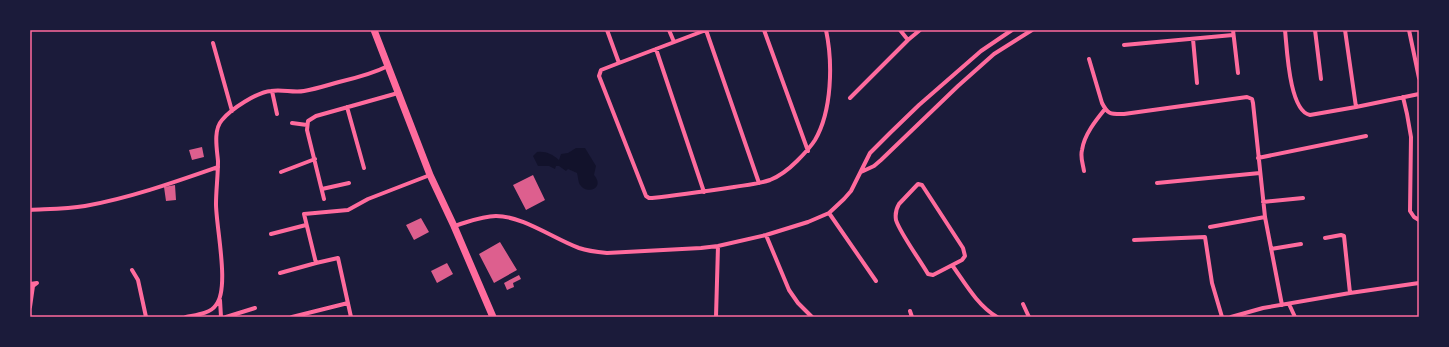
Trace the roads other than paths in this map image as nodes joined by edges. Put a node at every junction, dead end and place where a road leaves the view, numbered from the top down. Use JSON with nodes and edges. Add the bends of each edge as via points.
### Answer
{"nodes":[{"id":1,"x":374,"y":30,"type":"edge"},
{"id":2,"x":607,"y":30,"type":"edge"},
{"id":3,"x":669,"y":30,"type":"edge"},
{"id":4,"x":706,"y":30,"type":"edge"},
{"id":5,"x":764,"y":30,"type":"edge"},
{"id":6,"x":826,"y":30,"type":"edge"},
{"id":7,"x":900,"y":30,"type":"edge"},
{"id":8,"x":920,"y":30,"type":"edge"},
{"id":9,"x":1012,"y":30,"type":"edge"},
{"id":10,"x":1233,"y":30,"type":"edge"},
{"id":11,"x":1285,"y":30,"type":"edge"},
{"id":12,"x":1315,"y":30,"type":"edge"},
{"id":13,"x":1344,"y":30,"type":"edge"},
{"id":14,"x":1409,"y":30,"type":"edge"},
{"id":15,"x":1030,"y":31,"type":"edge"},
{"id":16,"x":1233,"y":35,"type":"junction"},
{"id":17,"x":1193,"y":39,"type":"junction"},
{"id":18,"x":908,"y":40,"type":"junction"},
{"id":19,"x":674,"y":42,"type":"junction"},
{"id":20,"x":213,"y":43,"type":"dead end"},
{"id":21,"x":1124,"y":45,"type":"dead end"},
{"id":22,"x":656,"y":49,"type":"junction"},
{"id":23,"x":1089,"y":59,"type":"dead end"},
{"id":24,"x":619,"y":63,"type":"junction"},
{"id":25,"x":388,"y":66,"type":"junction"},
{"id":26,"x":1238,"y":73,"type":"dead end"},
{"id":27,"x":1419,"y":78,"type":"edge"},
{"id":28,"x":1321,"y":79,"type":"dead end"},
{"id":29,"x":1197,"y":83,"type":"dead end"},
{"id":30,"x":272,"y":91,"type":"junction"},
{"id":31,"x":398,"y":93,"type":"junction"},
{"id":32,"x":1419,"y":94,"type":"edge"},
{"id":33,"x":1404,"y":97,"type":"junction"},
{"id":34,"x":850,"y":98,"type":"dead end"},
{"id":35,"x":347,"y":107,"type":"junction"},
{"id":36,"x":1356,"y":107,"type":"junction"},
{"id":37,"x":1105,"y":109,"type":"junction"},
{"id":38,"x":232,"y":111,"type":"junction"},
{"id":39,"x":278,"y":114,"type":"dead end"},
{"id":40,"x":292,"y":123,"type":"dead end"},
{"id":41,"x":307,"y":125,"type":"junction"},
{"id":42,"x":1366,"y":136,"type":"dead end"},
{"id":43,"x":808,"y":151,"type":"junction"},
{"id":44,"x":1258,"y":158,"type":"junction"},
{"id":45,"x":315,"y":159,"type":"junction"},
{"id":46,"x":218,"y":167,"type":"junction"},
{"id":47,"x":364,"y":168,"type":"dead end"},
{"id":48,"x":281,"y":172,"type":"dead end"},
{"id":49,"x":1084,"y":172,"type":"dead end"},
{"id":50,"x":861,"y":173,"type":"junction"},
{"id":51,"x":1260,"y":173,"type":"junction"},
{"id":52,"x":430,"y":175,"type":"junction"},
{"id":53,"x":349,"y":183,"type":"dead end"},
{"id":54,"x":759,"y":183,"type":"junction"},
{"id":55,"x":1157,"y":183,"type":"dead end"},
{"id":56,"x":322,"y":189,"type":"junction"},
{"id":57,"x":704,"y":192,"type":"junction"},
{"id":58,"x":1303,"y":198,"type":"dead end"},
{"id":59,"x":324,"y":199,"type":"dead end"},
{"id":60,"x":1263,"y":202,"type":"junction"},
{"id":61,"x":30,"y":210,"type":"edge"},
{"id":62,"x":829,"y":212,"type":"junction"},
{"id":63,"x":1265,"y":217,"type":"junction"},
{"id":64,"x":1419,"y":220,"type":"edge"},
{"id":65,"x":306,"y":225,"type":"junction"},
{"id":66,"x":454,"y":226,"type":"junction"},
{"id":67,"x":1210,"y":227,"type":"dead end"},
{"id":68,"x":271,"y":234,"type":"dead end"},
{"id":69,"x":766,"y":235,"type":"junction"},
{"id":70,"x":1324,"y":238,"type":"dead end"},
{"id":71,"x":1134,"y":240,"type":"dead end"},
{"id":72,"x":1301,"y":244,"type":"dead end"},
{"id":73,"x":718,"y":246,"type":"junction"},
{"id":74,"x":1271,"y":249,"type":"junction"},
{"id":75,"x":316,"y":263,"type":"junction"},
{"id":76,"x":952,"y":265,"type":"junction"},
{"id":77,"x":132,"y":270,"type":"dead end"},
{"id":78,"x":280,"y":273,"type":"dead end"},
{"id":79,"x":876,"y":281,"type":"dead end"},
{"id":80,"x":1419,"y":283,"type":"edge"},
{"id":81,"x":30,"y":284,"type":"edge"},
{"id":82,"x":1350,"y":293,"type":"junction"},
{"id":83,"x":221,"y":296,"type":"junction"},
{"id":84,"x":348,"y":303,"type":"junction"},
{"id":85,"x":1023,"y":304,"type":"dead end"},
{"id":86,"x":1289,"y":304,"type":"junction"},
{"id":87,"x":1282,"y":305,"type":"junction"},
{"id":88,"x":30,"y":307,"type":"edge"},
{"id":89,"x":255,"y":308,"type":"dead end"},
{"id":90,"x":910,"y":311,"type":"dead end"},
{"id":91,"x":146,"y":317,"type":"edge"},
{"id":92,"x":187,"y":317,"type":"edge"},
{"id":93,"x":221,"y":317,"type":"edge"},
{"id":94,"x":226,"y":317,"type":"edge"},
{"id":95,"x":292,"y":317,"type":"edge"},
{"id":96,"x":351,"y":317,"type":"edge"},
{"id":97,"x":493,"y":317,"type":"edge"},
{"id":98,"x":716,"y":317,"type":"edge"},
{"id":99,"x":812,"y":317,"type":"edge"},
{"id":100,"x":912,"y":317,"type":"edge"},
{"id":101,"x":996,"y":317,"type":"edge"},
{"id":102,"x":1029,"y":317,"type":"edge"},
{"id":103,"x":1222,"y":317,"type":"edge"},
{"id":104,"x":1231,"y":317,"type":"edge"},
{"id":105,"x":1295,"y":317,"type":"edge"}],
"edges":[{"from":1,"to":25,"type":"main road"},
{"from":2,"to":24,"type":"street"},
{"from":3,"to":19,"type":"street"},
{"from":4,"to":19,"type":"street"},
{"from":4,"to":54,"type":"street"},
{"from":5,"to":43,"type":"street"},
{"from":6,"to":43,"type":"street","via":[[830,64],[825,114],[821,128]]},
{"from":7,"to":18,"type":"street"},
{"from":8,"to":18,"type":"street"},
{"from":9,"to":50,"type":"street","via":[[981,51],[919,105],[870,153]]},
{"from":10,"to":16,"type":"street"},
{"from":11,"to":36,"type":"street","via":[[1294,94],[1303,112],[1310,115]]},
{"from":12,"to":28,"type":"street"},
{"from":13,"to":36,"type":"street"},
{"from":14,"to":27,"type":"street"},
{"from":15,"to":50,"type":"street","via":[[994,54],[881,160]]},
{"from":16,"to":17,"type":"street"},
{"from":16,"to":26,"type":"street"},
{"from":17,"to":21,"type":"street"},
{"from":17,"to":29,"type":"street"},
{"from":18,"to":34,"type":"street"},
{"from":19,"to":22,"type":"street"},
{"from":20,"to":38,"type":"street"},
{"from":22,"to":24,"type":"street"},
{"from":22,"to":57,"type":"street"},
{"from":23,"to":37,"type":"street"},
{"from":24,"to":57,"type":"street","via":[[602,69],[599,76],[646,196],[652,198]]},
{"from":25,"to":30,"type":"street","via":[[372,74],[309,90]]},
{"from":25,"to":31,"type":"main road"},
{"from":30,"to":38,"type":"street","via":[[256,96]]},
{"from":30,"to":39,"type":"street"},
{"from":31,"to":35,"type":"street"},
{"from":31,"to":52,"type":"main road"},
{"from":32,"to":33,"type":"street"},
{"from":33,"to":36,"type":"street"},
{"from":33,"to":64,"type":"street","via":[[1410,128],[1410,211],[1412,216]]},
{"from":35,"to":41,"type":"street","via":[[316,116],[308,121]]},
{"from":35,"to":47,"type":"street"},
{"from":37,"to":44,"type":"street","via":[[1110,114],[1124,114],[1250,97],[1253,103]]},
{"from":37,"to":49,"type":"street","via":[[1096,119],[1082,149]]},
{"from":38,"to":46,"type":"street","via":[[221,121],[218,128]]},
{"from":40,"to":41,"type":"street"},
{"from":41,"to":45,"type":"street"},
{"from":42,"to":44,"type":"street"},
{"from":43,"to":54,"type":"street","via":[[781,174]]},
{"from":44,"to":51,"type":"street"},
{"from":45,"to":48,"type":"street"},
{"from":45,"to":56,"type":"street"},
{"from":46,"to":61,"type":"street","via":[[86,206]]},
{"from":46,"to":83,"type":"street","via":[[216,204]]},
{"from":50,"to":62,"type":"street","via":[[851,191]]},
{"from":51,"to":55,"type":"street"},
{"from":51,"to":60,"type":"street"},
{"from":52,"to":65,"type":"street","via":[[368,198],[348,210],[304,214]]},
{"from":52,"to":66,"type":"main road"},
{"from":53,"to":56,"type":"street"},
{"from":54,"to":57,"type":"street"},
{"from":56,"to":59,"type":"street"},
{"from":58,"to":60,"type":"street"},
{"from":60,"to":63,"type":"street"},
{"from":62,"to":69,"type":"street","via":[[808,222]]},
{"from":62,"to":79,"type":"street"},
{"from":63,"to":67,"type":"street"},
{"from":63,"to":74,"type":"street"},
{"from":65,"to":68,"type":"street"},
{"from":65,"to":75,"type":"street"},
{"from":66,"to":73,"type":"street","via":[[484,217],[506,217],[578,247],[607,253]]},
{"from":66,"to":97,"type":"main road"},
{"from":69,"to":73,"type":"street"},
{"from":69,"to":99,"type":"street","via":[[789,290]]},
{"from":70,"to":82,"type":"street","via":[[1344,236]]},
{"from":71,"to":103,"type":"street","via":[[1205,236],[1211,277]]},
{"from":72,"to":74,"type":"street"},
{"from":73,"to":98,"type":"street"},
{"from":74,"to":87,"type":"street"},
{"from":75,"to":78,"type":"street"},
{"from":75,"to":84,"type":"street","via":[[338,258]]},
{"from":76,"to":76,"type":"street","via":[[933,275],[928,274],[899,226],[896,208],[918,184],[922,185],[963,248],[964,258]]},
{"from":76,"to":101,"type":"street","via":[[977,300]]},
{"from":77,"to":91,"type":"street","via":[[138,280]]},
{"from":80,"to":82,"type":"street"},
{"from":81,"to":88,"type":"street","via":[[37,283],[33,286]]},
{"from":82,"to":86,"type":"street"},
{"from":83,"to":92,"type":"street","via":[[216,306],[210,310]]},
{"from":83,"to":93,"type":"street"},
{"from":84,"to":95,"type":"street"},
{"from":84,"to":96,"type":"street"},
{"from":85,"to":102,"type":"street"},
{"from":86,"to":87,"type":"street"},
{"from":86,"to":105,"type":"street"},
{"from":87,"to":104,"type":"street"},
{"from":89,"to":94,"type":"street"},
{"from":90,"to":100,"type":"street"}]}
